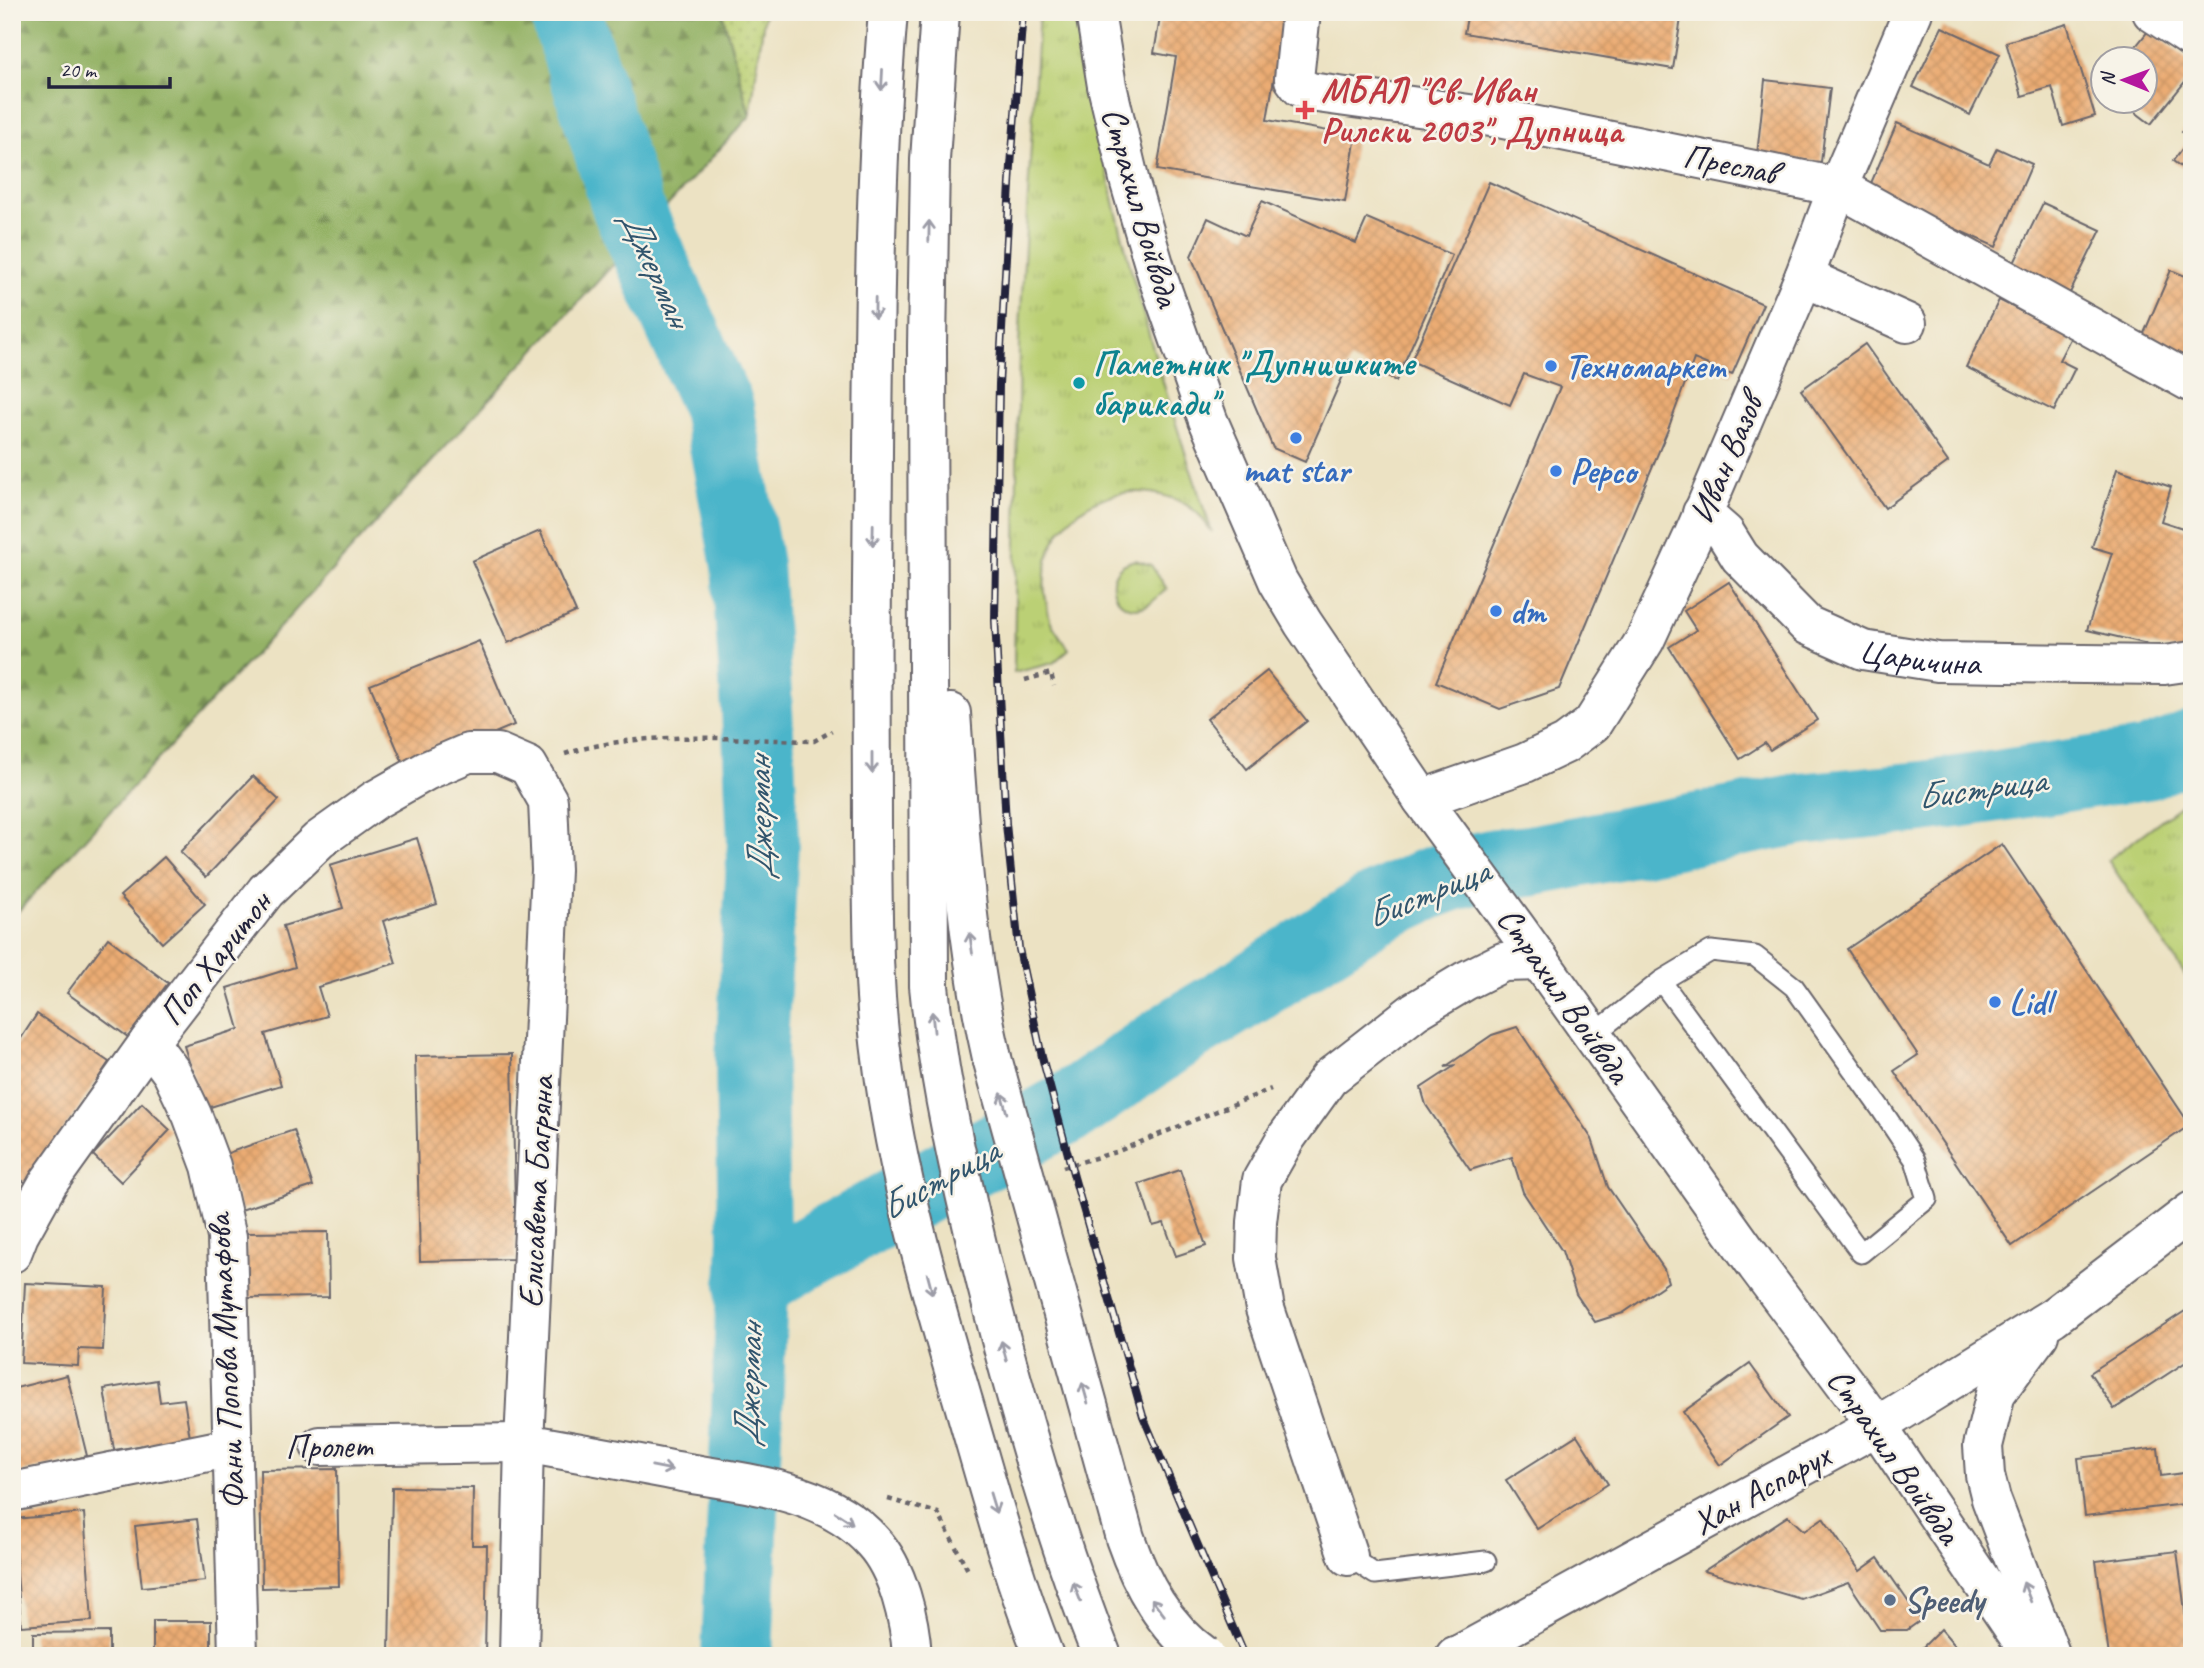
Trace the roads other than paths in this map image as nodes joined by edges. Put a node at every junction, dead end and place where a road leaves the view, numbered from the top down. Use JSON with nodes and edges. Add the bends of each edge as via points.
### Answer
{"nodes":[{"id":1,"x":888,"y":12,"type":"edge"},
{"id":2,"x":940,"y":12,"type":"edge"},
{"id":3,"x":1095,"y":12,"type":"edge"},
{"id":4,"x":1301,"y":12,"type":"edge"},
{"id":5,"x":1913,"y":12,"type":"edge"},
{"id":6,"x":2152,"y":12,"type":"edge"},
{"id":7,"x":2192,"y":38,"type":"edge"},
{"id":8,"x":1838,"y":187,"type":"junction"},
{"id":9,"x":1804,"y":277,"type":"junction"},
{"id":10,"x":1906,"y":323,"type":"dead end"},
{"id":11,"x":927,"y":346,"type":"junction"},
{"id":12,"x":2192,"y":383,"type":"edge"},
{"id":13,"x":1702,"y":513,"type":"junction"},
{"id":14,"x":2192,"y":661,"type":"edge"},
{"id":15,"x":513,"y":759,"type":"joint"},
{"id":16,"x":1422,"y":799,"type":"junction"},
{"id":17,"x":1540,"y":961,"type":"junction"},
{"id":18,"x":1661,"y":981,"type":"junction"},
{"id":19,"x":1593,"y":1035,"type":"junction"},
{"id":20,"x":149,"y":1042,"type":"junction"},
{"id":21,"x":2192,"y":1211,"type":"edge"},
{"id":22,"x":12,"y":1253,"type":"edge"},
{"id":23,"x":2053,"y":1317,"type":"junction"},
{"id":24,"x":1877,"y":1426,"type":"junction"},
{"id":25,"x":524,"y":1443,"type":"junction"},
{"id":26,"x":320,"y":1446,"type":"dead end"},
{"id":27,"x":233,"y":1447,"type":"junction"},
{"id":28,"x":12,"y":1492,"type":"edge"},
{"id":29,"x":1348,"y":1556,"type":"joint"},
{"id":30,"x":1486,"y":1561,"type":"dead end"},
{"id":31,"x":1040,"y":1646,"type":"edge"},
{"id":32,"x":238,"y":1656,"type":"edge"},
{"id":33,"x":519,"y":1656,"type":"edge"},
{"id":34,"x":912,"y":1656,"type":"edge"},
{"id":35,"x":1102,"y":1656,"type":"edge"},
{"id":36,"x":1205,"y":1656,"type":"edge"},
{"id":37,"x":1457,"y":1656,"type":"edge"},
{"id":38,"x":2032,"y":1656,"type":"edge"},
{"id":39,"x":2051,"y":1656,"type":"edge"}],
"edges":[{"from":1,"to":31,"type":"street","one_way":true,"via":[[877,176],[872,666],[876,1007],[888,1105],[912,1218],[992,1501]]},
{"from":11,"to":2,"type":"street","one_way":true,"via":[[930,160]]},
{"from":3,"to":16,"type":"street","name":"Страхил Войвода","via":[[1130,183],[1208,420],[1270,567]]},
{"from":4,"to":8,"type":"street","name":"Преслав","via":[[1294,79],[1310,92],[1498,118]]},
{"from":5,"to":8,"type":"street","name":"Иван Вазов"},
{"from":6,"to":7,"type":"street"},
{"from":8,"to":9,"type":"street","name":"Иван Вазов"},
{"from":8,"to":12,"type":"street","name":"Преслав"},
{"from":9,"to":10,"type":"street"},
{"from":9,"to":13,"type":"street","name":"Иван Вазов"},
{"from":35,"to":11,"type":"street","one_way":true,"via":[[1074,1586],[1027,1432],[966,1201],[935,1044],[928,931]]},
{"from":36,"to":11,"type":"street","one_way":true,"bridge":true,"via":[[1159,1610],[1125,1538],[983,1020],[957,807]]},
{"from":13,"to":14,"type":"street","name":"Царичина","via":[[1807,625],[1863,650],[1938,663],[2164,665]]},
{"from":13,"to":16,"type":"street","name":"Иван Вазов","via":[[1645,640],[1592,724],[1525,763]]},
{"from":15,"to":20,"type":"street","name":"Поп Харитон","via":[[468,753],[375,800],[319,839],[266,891]]},
{"from":15,"to":25,"type":"street","name":"Елисавета Багряна","via":[[548,801],[551,870]]},
{"from":16,"to":17,"type":"street","name":"Страхил Войвода"},
{"from":17,"to":19,"type":"street","name":"Страхил Войвода"},
{"from":17,"to":29,"type":"street","via":[[1503,962],[1465,981],[1415,1011],[1329,1078],[1262,1180],[1256,1258],[1265,1309]]},
{"from":18,"to":18,"type":"lane","via":[[1711,951],[1755,956],[1794,986],[1915,1160],[1927,1199],[1861,1253]]},
{"from":18,"to":19,"type":"lane"},
{"from":19,"to":24,"type":"street","name":"Страхил Войвода"},
{"from":20,"to":22,"type":"street","name":"Поп Харитон","via":[[48,1183]]},
{"from":20,"to":27,"type":"street","name":"Фани Попова Мутафова","via":[[172,1073],[192,1115],[211,1166],[227,1237]]},
{"from":21,"to":23,"type":"street","name":"Хан Аспарух"},
{"from":23,"to":24,"type":"street","name":"Хан Аспарух"},
{"from":39,"to":23,"type":"street","one_way":true,"via":[[1991,1499],[1983,1446],[1996,1393]]},
{"from":24,"to":37,"type":"street","name":"Хан Аспарух"},
{"from":24,"to":38,"type":"street","name":"Страхил Войвода"},
{"from":25,"to":26,"type":"street","name":"Пролет"},
{"from":25,"to":33,"type":"street","name":"Елисавета Багряна"},
{"from":25,"to":34,"type":"street","name":"Пролет","one_way":true,"via":[[782,1491],[833,1511],[875,1544],[890,1570],[910,1625]]},
{"from":27,"to":28,"type":"street"},
{"from":27,"to":32,"type":"street","name":"Фани Попова Мутафова"},
{"from":29,"to":30,"type":"lane","via":[[1375,1574]]}]}
